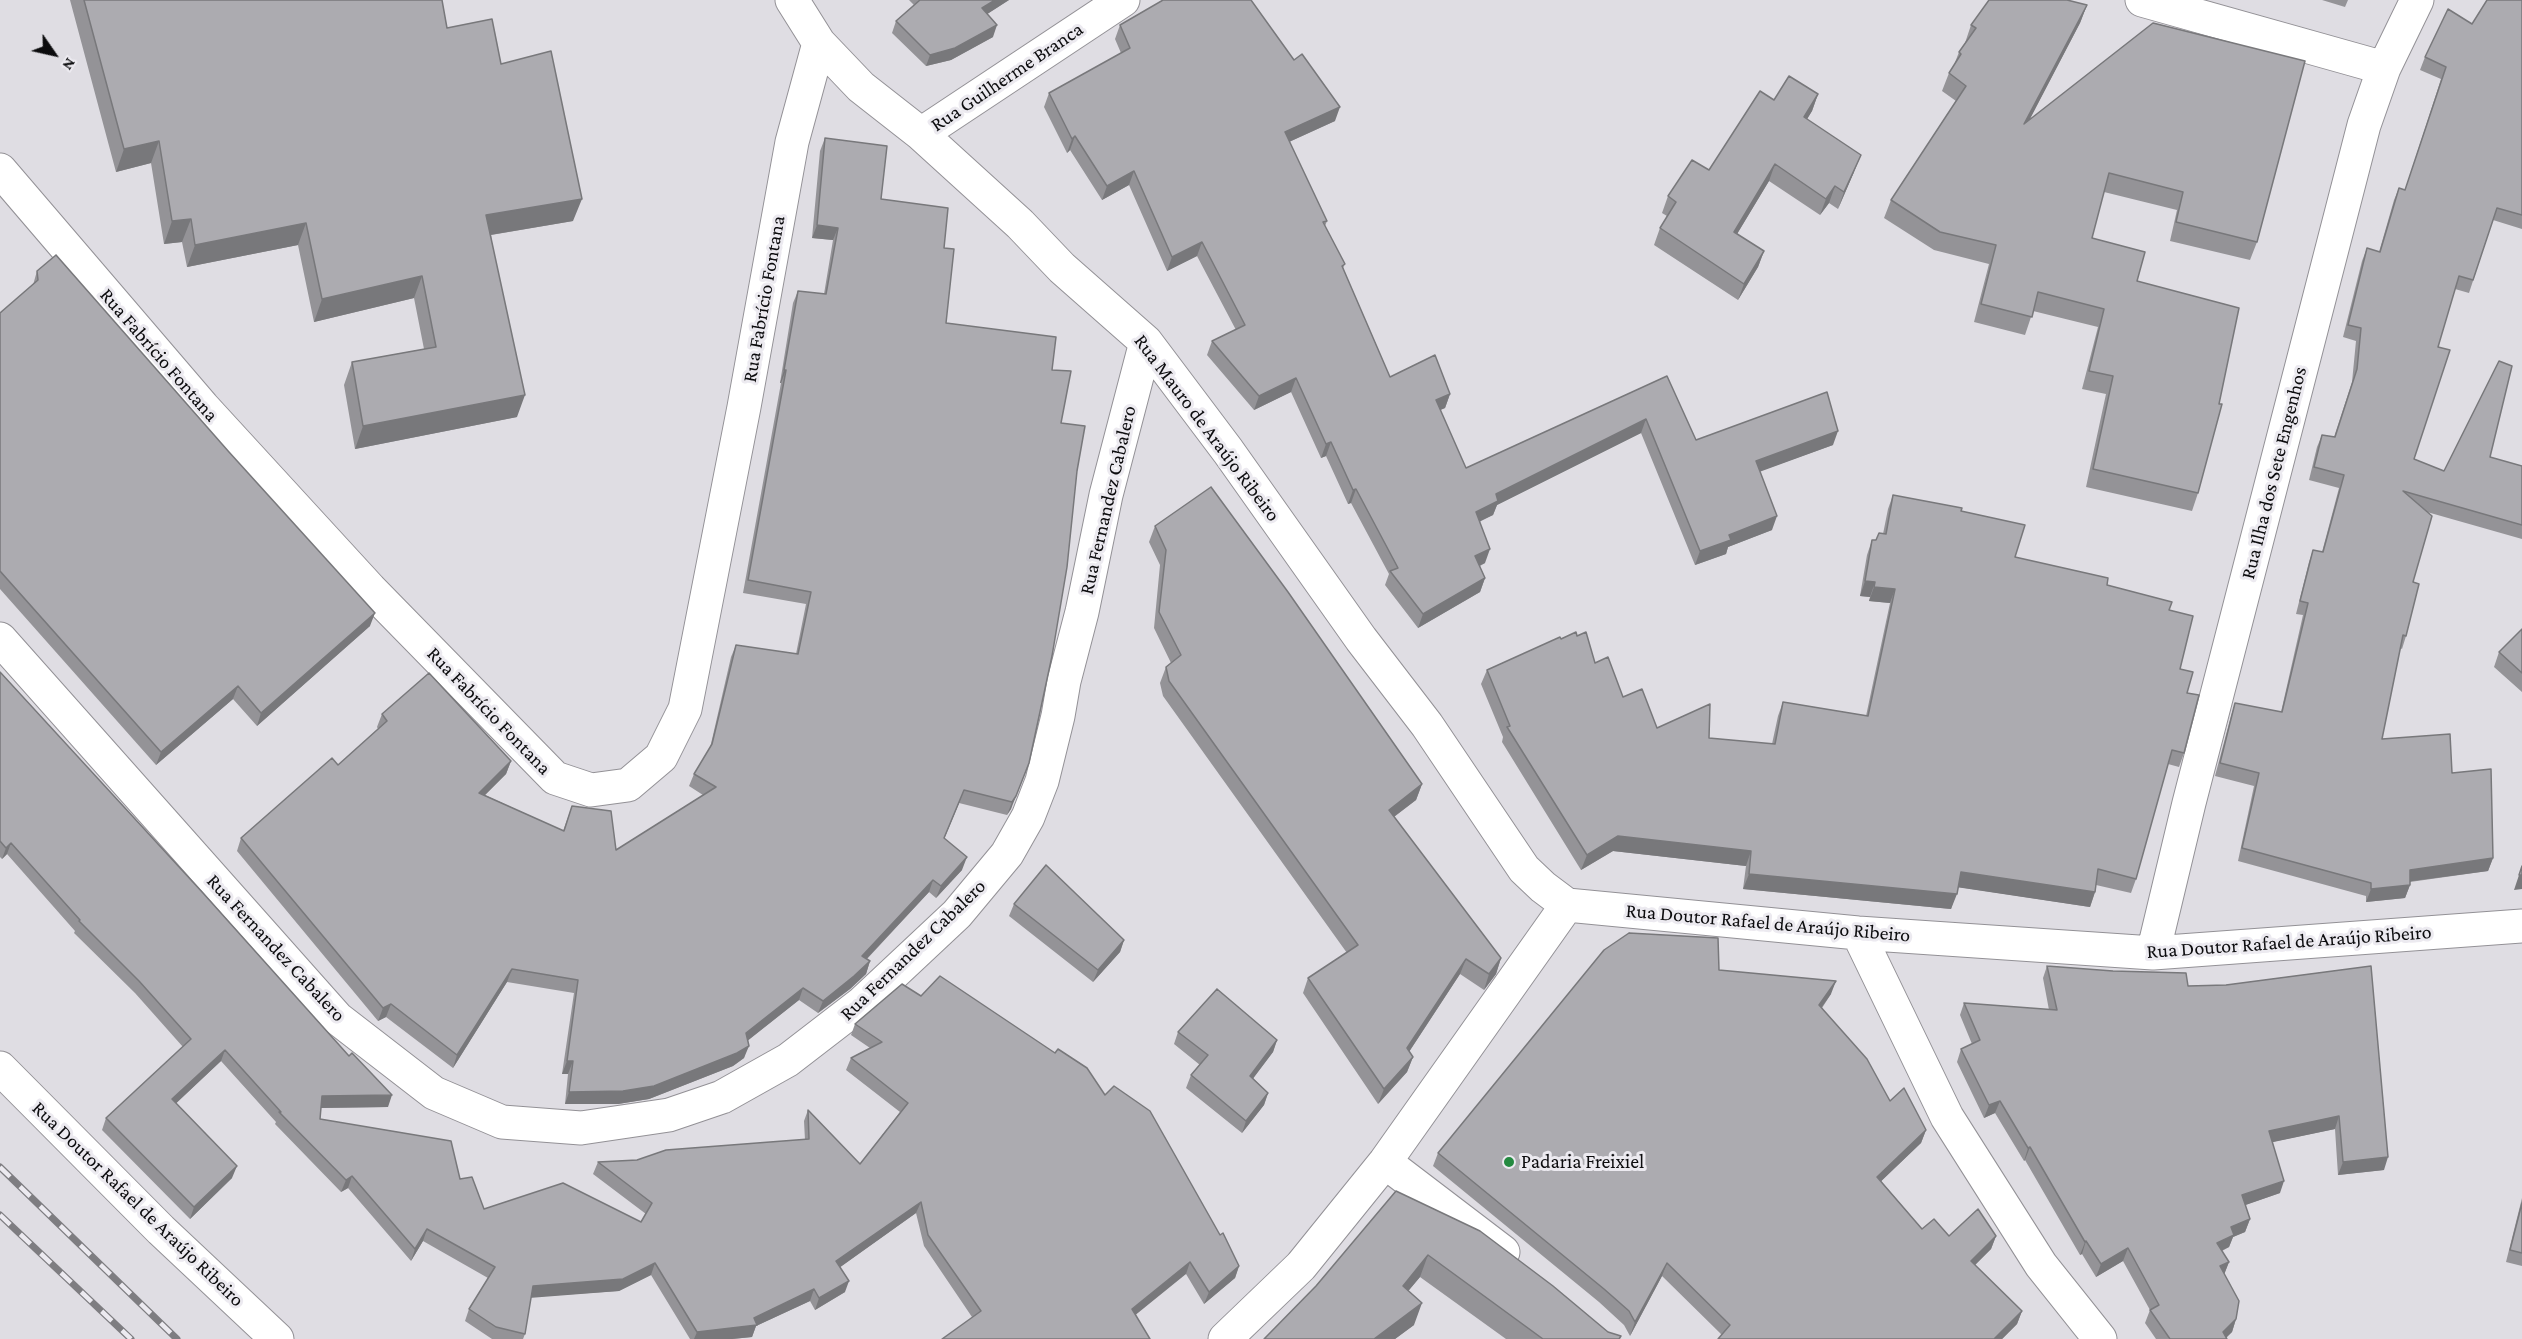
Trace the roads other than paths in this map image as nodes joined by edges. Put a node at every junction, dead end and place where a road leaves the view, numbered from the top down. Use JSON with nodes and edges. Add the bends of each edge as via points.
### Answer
{"nodes":[{"id":1,"x":792,"y":0,"type":"edge"},
{"id":2,"x":1123,"y":0,"type":"edge"},
{"id":3,"x":2142,"y":0,"type":"edge"},
{"id":4,"x":2417,"y":0,"type":"edge"},
{"id":5,"x":819,"y":43,"type":"junction"},
{"id":6,"x":2384,"y":68,"type":"junction"},
{"id":7,"x":921,"y":135,"type":"junction"},
{"id":8,"x":0,"y":170,"type":"edge"},
{"id":9,"x":1146,"y":342,"type":"junction"},
{"id":10,"x":0,"y":639,"type":"edge"},
{"id":11,"x":1567,"y":905,"type":"junction"},
{"id":12,"x":2522,"y":926,"type":"edge"},
{"id":13,"x":1858,"y":933,"type":"junction"},
{"id":14,"x":2153,"y":953,"type":"junction"},
{"id":15,"x":0,"y":1068,"type":"edge"},
{"id":16,"x":1385,"y":1162,"type":"junction"},
{"id":17,"x":1530,"y":1273,"type":"edge"},
{"id":18,"x":277,"y":1339,"type":"edge"},
{"id":19,"x":1225,"y":1339,"type":"edge"},
{"id":20,"x":2100,"y":1339,"type":"edge"}],
"edges":[{"from":1,"to":5,"type":"street","name":"Rua Mauro de Araújo Ribeiro"},
{"from":2,"to":7,"type":"street","name":"Rua Guilherme Branca"},
{"from":3,"to":6,"type":"street"},
{"from":4,"to":6,"type":"street","name":"Rua Ilha dos Sete Engenhos"},
{"from":5,"to":7,"type":"street","name":"Rua Mauro de Araújo Ribeiro","via":[[861,87]]},
{"from":5,"to":8,"type":"street","name":"Rua Fabrício Fontana","via":[[792,142],[685,709],[661,757],[628,785],[591,790],[555,778],[370,589],[211,416]]},
{"from":6,"to":14,"type":"street","name":"Rua Ilha dos Sete Engenhos","via":[[2364,125],[2333,241]]},
{"from":7,"to":9,"type":"street","name":"Rua Mauro de Araújo Ribeiro"},
{"from":9,"to":10,"type":"street","name":"Rua Fernandez Cabalero","via":[[1106,495],[1042,781],[1007,854],[957,914],[853,1010],[788,1060],[722,1097],[669,1115],[580,1128],[502,1122],[434,1093],[337,1018]]},
{"from":9,"to":11,"type":"street","name":"Rua Mauro de Araújo Ribeiro","via":[[1427,725],[1524,869]]},
{"from":11,"to":13,"type":"street","name":"Rua Doutor Rafael de Araújo Ribeiro"},
{"from":11,"to":16,"type":"street"},
{"from":12,"to":14,"type":"street","name":"Rua Doutor Rafael de Araújo Ribeiro"},
{"from":13,"to":14,"type":"street","name":"Rua Doutor Rafael de Araújo Ribeiro"},
{"from":13,"to":20,"type":"street","via":[[1947,1118],[2041,1265]]},
{"from":15,"to":18,"type":"street","name":"Rua Doutor Rafael de Araújo Ribeiro","via":[[161,1230]]},
{"from":16,"to":17,"type":"street"},
{"from":16,"to":19,"type":"street","via":[[1301,1266]]}]}
